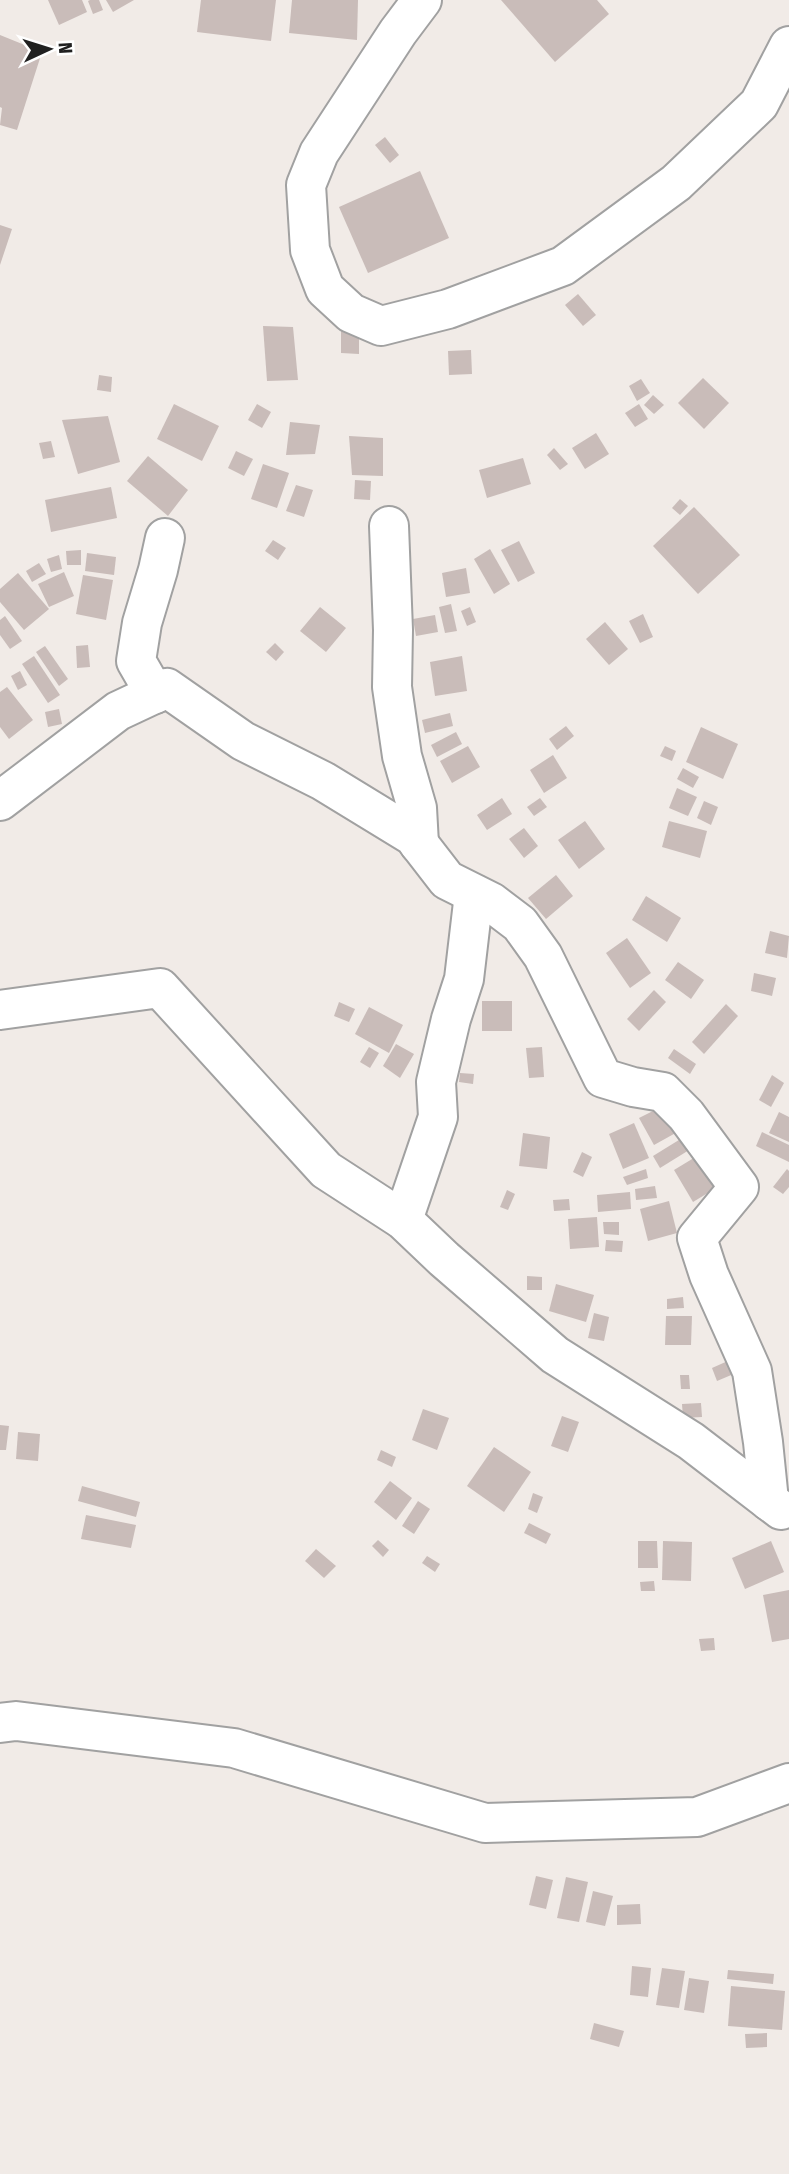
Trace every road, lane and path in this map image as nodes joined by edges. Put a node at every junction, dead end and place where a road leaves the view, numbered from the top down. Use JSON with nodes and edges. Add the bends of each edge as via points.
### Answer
{"nodes":[{"id":1,"x":422,"y":0,"type":"edge"},
{"id":2,"x":789,"y":46,"type":"edge"},
{"id":3,"x":389,"y":526,"type":"dead end"},
{"id":4,"x":165,"y":538,"type":"dead end"},
{"id":5,"x":155,"y":694,"type":"junction"},
{"id":6,"x":0,"y":801,"type":"edge"},
{"id":7,"x":419,"y":844,"type":"junction"},
{"id":8,"x":474,"y":894,"type":"junction"},
{"id":9,"x":0,"y":1010,"type":"edge"},
{"id":10,"x":403,"y":1220,"type":"junction"},
{"id":11,"x":779,"y":1508,"type":"edge"},
{"id":12,"x":0,"y":1723,"type":"edge"},
{"id":13,"x":789,"y":1783,"type":"edge"}],
"edges":[{"from":1,"to":2,"type":"street","via":[[319,153],[306,185],[310,250],[325,289],[351,313],[381,326],[447,309],[563,266],[676,183],[759,104]]},
{"from":3,"to":7,"type":"street","via":[[392,687],[402,756],[417,808]]},
{"from":4,"to":5,"type":"street","via":[[136,661]]},
{"from":5,"to":6,"type":"street","via":[[118,711]]},
{"from":5,"to":7,"type":"street","via":[[167,688],[243,741],[323,782]]},
{"from":7,"to":8,"type":"street","via":[[447,880]]},
{"from":8,"to":10,"type":"street","via":[[464,979],[436,1082],[438,1117]]},
{"from":8,"to":11,"type":"street","via":[[520,923],[543,956],[603,1078],[663,1092],[739,1187],[698,1238],[709,1275],[752,1371]]},
{"from":9,"to":10,"type":"street","via":[[160,988],[326,1170]]},
{"from":10,"to":11,"type":"street","via":[[555,1355],[691,1441]]},
{"from":12,"to":13,"type":"street","via":[[16,1721],[234,1748],[485,1823],[697,1817]]}]}
